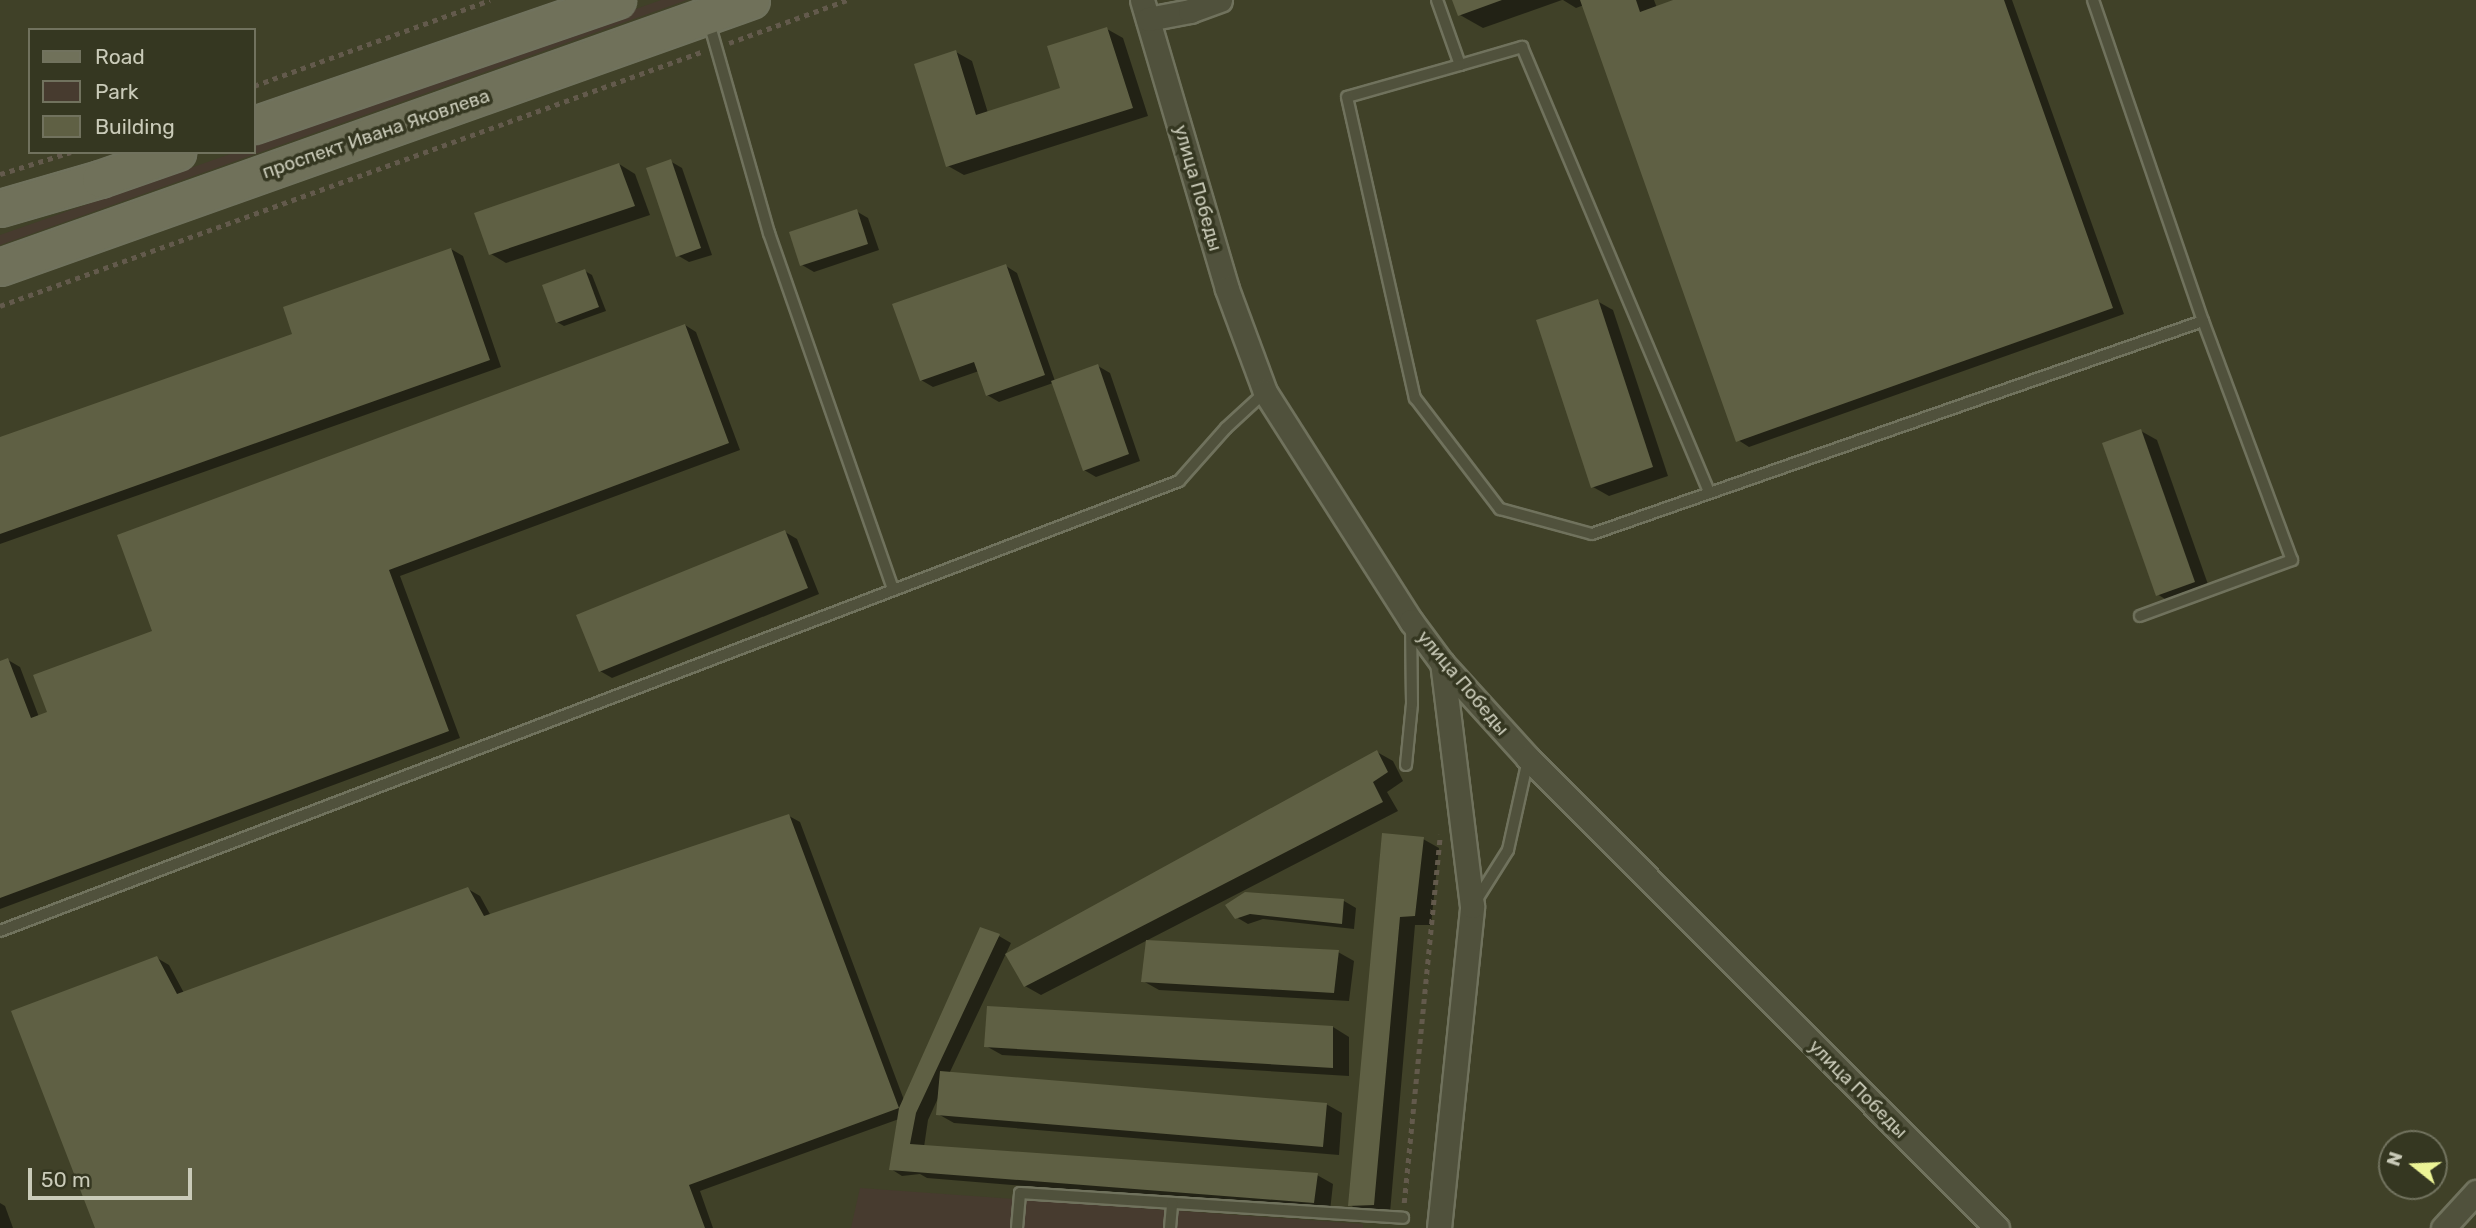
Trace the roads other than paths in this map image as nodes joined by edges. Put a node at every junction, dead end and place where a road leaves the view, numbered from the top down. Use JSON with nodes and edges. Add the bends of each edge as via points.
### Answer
{"nodes":[{"id":1,"x":617,"y":0,"type":"edge"},
{"id":2,"x":751,"y":0,"type":"edge"},
{"id":3,"x":1220,"y":0,"type":"edge"},
{"id":4,"x":1437,"y":0,"type":"edge"},
{"id":5,"x":2093,"y":0,"type":"edge"},
{"id":6,"x":1145,"y":9,"type":"edge"},
{"id":7,"x":712,"y":31,"type":"junction"},
{"id":8,"x":1460,"y":65,"type":"junction"},
{"id":9,"x":256,"y":124,"type":"edge"},
{"id":10,"x":171,"y":154,"type":"edge"},
{"id":11,"x":0,"y":208,"type":"edge"},
{"id":12,"x":0,"y":267,"type":"edge"},
{"id":13,"x":2203,"y":321,"type":"junction"},
{"id":14,"x":1265,"y":392,"type":"junction"},
{"id":15,"x":1709,"y":492,"type":"junction"},
{"id":16,"x":893,"y":590,"type":"junction"},
{"id":17,"x":2140,"y":616,"type":"dead end"},
{"id":18,"x":1411,"y":621,"type":"junction"},
{"id":19,"x":1442,"y":663,"type":"junction"},
{"id":20,"x":1528,"y":758,"type":"junction"},
{"id":21,"x":1406,"y":765,"type":"dead end"},
{"id":22,"x":1472,"y":906,"type":"junction"},
{"id":23,"x":0,"y":931,"type":"edge"},
{"id":24,"x":2476,"y":1192,"type":"edge"},
{"id":25,"x":1172,"y":1203,"type":"junction"},
{"id":26,"x":1318,"y":1214,"type":"junction"},
{"id":27,"x":1403,"y":1218,"type":"road end"},
{"id":28,"x":1017,"y":1228,"type":"edge"},
{"id":29,"x":1170,"y":1228,"type":"edge"},
{"id":30,"x":1317,"y":1228,"type":"edge"},
{"id":31,"x":1439,"y":1228,"type":"edge"},
{"id":32,"x":1997,"y":1228,"type":"edge"},
{"id":33,"x":2443,"y":1228,"type":"edge"}],
"edges":[{"from":1,"to":9,"type":"main road"},
{"from":2,"to":7,"type":"main road","name":"проспект Ивана Яковлева"},
{"from":3,"to":6,"type":"street","via":[[1190,11]]},
{"from":4,"to":8,"type":"lane"},
{"from":5,"to":13,"type":"lane"},
{"from":6,"to":14,"type":"street","name":"улица Победы","via":[[1227,289]]},
{"from":7,"to":12,"type":"main road","name":"проспект Ивана Яковлева"},
{"from":7,"to":16,"type":"lane","via":[[769,233]]},
{"from":8,"to":15,"type":"lane","via":[[1522,47]]},
{"from":8,"to":15,"type":"lane","via":[[1347,97],[1415,398],[1500,509],[1592,534]]},
{"from":10,"to":11,"type":"main road"},
{"from":13,"to":15,"type":"lane"},
{"from":13,"to":17,"type":"lane","via":[[2292,560]]},
{"from":14,"to":16,"type":"lane","via":[[1179,481]]},
{"from":14,"to":18,"type":"street","name":"улица Победы"},
{"from":16,"to":23,"type":"lane"},
{"from":18,"to":19,"type":"street","name":"улица Победы"},
{"from":18,"to":21,"type":"lane","via":[[1412,704]]},
{"from":19,"to":20,"type":"street","name":"улица Победы"},
{"from":19,"to":22,"type":"street"},
{"from":20,"to":22,"type":"lane","via":[[1508,850]]},
{"from":20,"to":32,"type":"street","name":"улица Победы"},
{"from":22,"to":31,"type":"street"},
{"from":24,"to":33,"type":"street"},
{"from":25,"to":26,"type":"lane"},
{"from":25,"to":28,"type":"lane","via":[[1020,1193]]},
{"from":25,"to":29,"type":"lane"},
{"from":26,"to":27,"type":"lane"},
{"from":26,"to":30,"type":"lane"}]}
